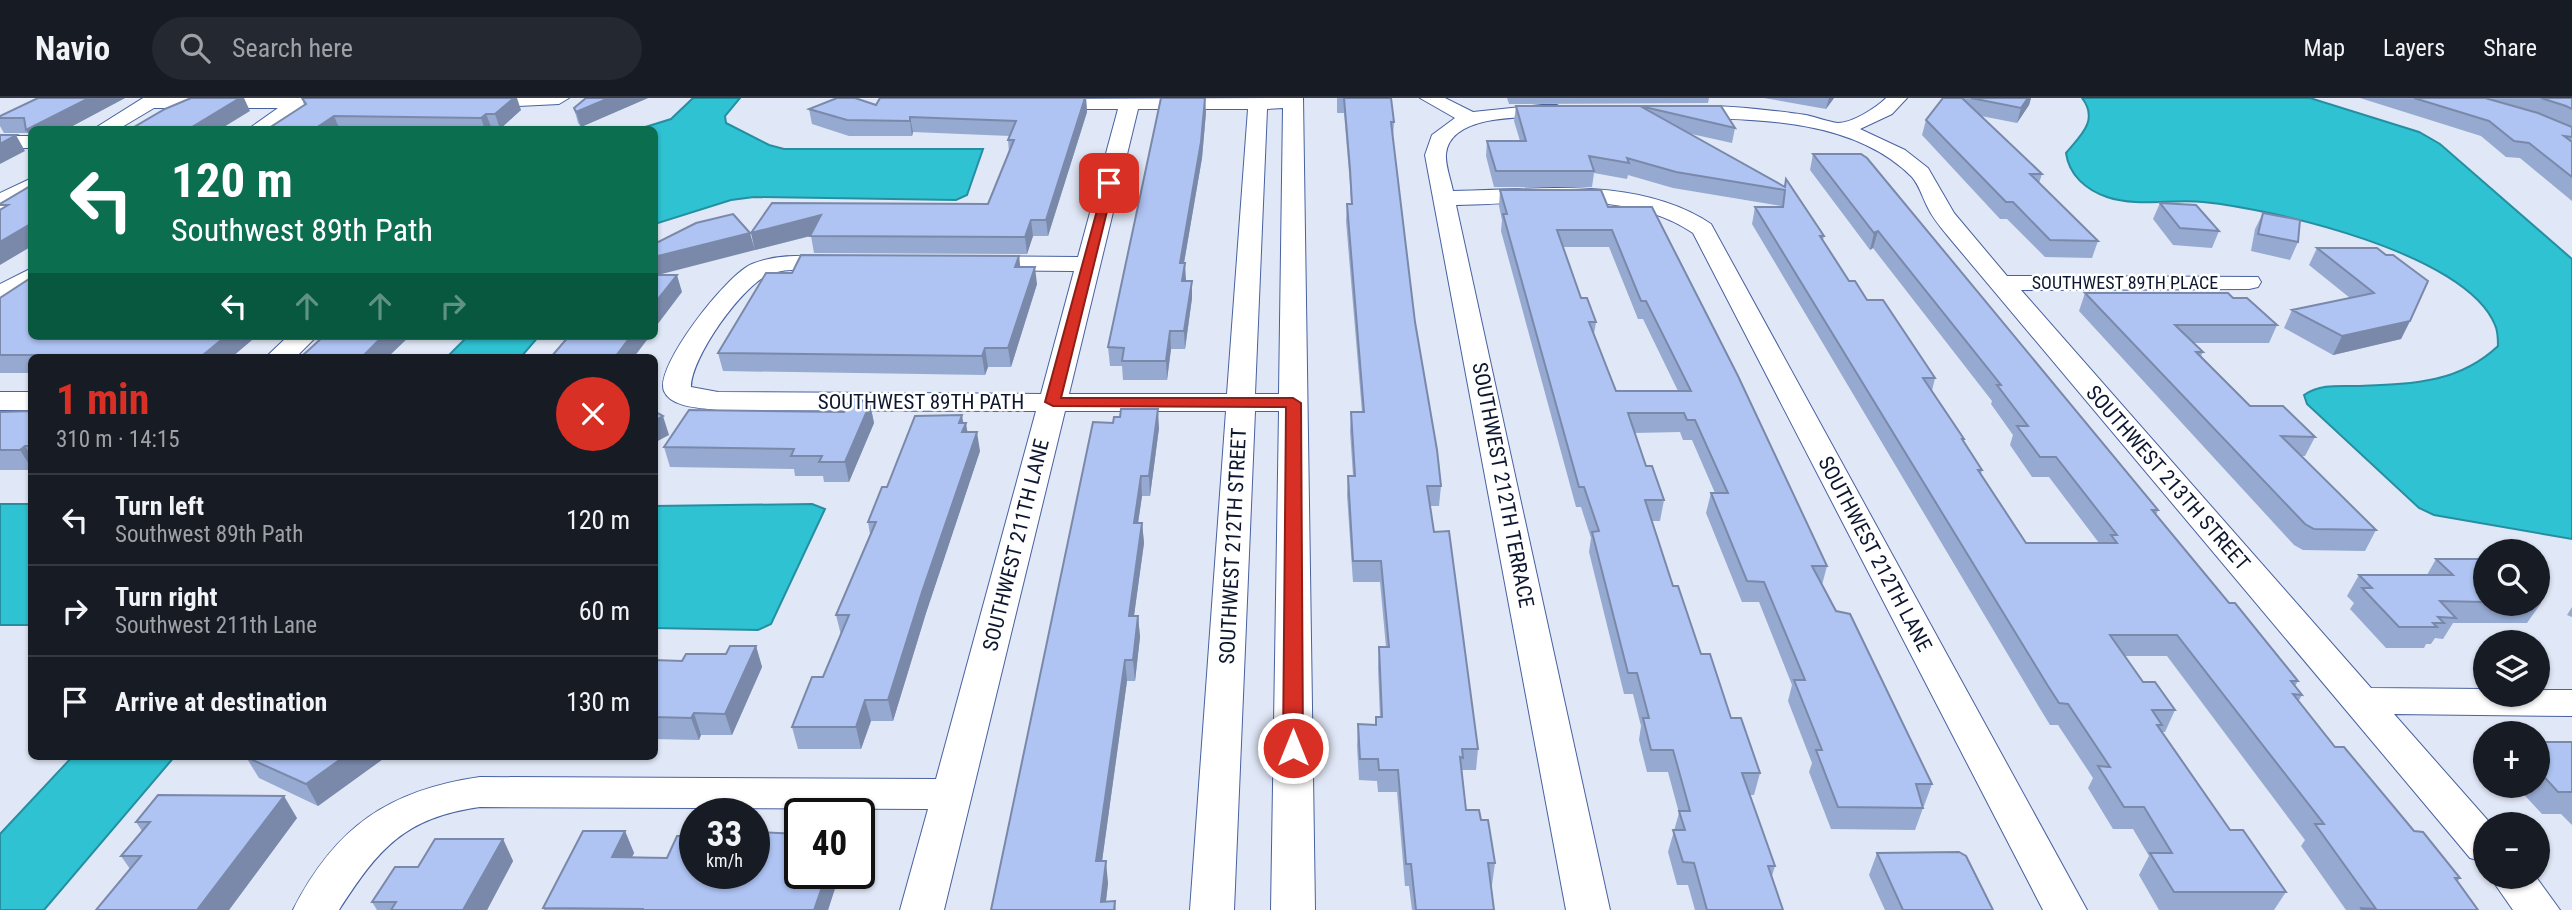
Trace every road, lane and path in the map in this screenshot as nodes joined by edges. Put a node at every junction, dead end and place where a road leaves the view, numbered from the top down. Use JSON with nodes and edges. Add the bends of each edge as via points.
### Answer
{"nodes":[{"id":1,"x":559,"y":98,"type":"edge"},
{"id":2,"x":1430,"y":98,"type":"edge"},
{"id":3,"x":1897,"y":98,"type":"edge"},
{"id":4,"x":166,"y":100,"type":"edge"},
{"id":5,"x":303,"y":100,"type":"edge"},
{"id":6,"x":1130,"y":100,"type":"edge"},
{"id":7,"x":1258,"y":100,"type":"edge"},
{"id":8,"x":1293,"y":101,"type":"edge"},
{"id":9,"x":369,"y":102,"type":"edge"},
{"id":10,"x":451,"y":102,"type":"edge"},
{"id":11,"x":1022,"y":103,"type":"edge"},
{"id":12,"x":1574,"y":111,"type":"edge"},
{"id":13,"x":1661,"y":111,"type":"edge"},
{"id":14,"x":1469,"y":118,"type":"junction"},
{"id":15,"x":111,"y":126,"type":"edge"},
{"id":16,"x":131,"y":126,"type":"edge"},
{"id":17,"x":263,"y":126,"type":"edge"},
{"id":18,"x":1841,"y":130,"type":"junction"},
{"id":19,"x":0,"y":142,"type":"edge"},
{"id":20,"x":28,"y":142,"type":"edge"},
{"id":21,"x":28,"y":171,"type":"edge"},
{"id":22,"x":28,"y":186,"type":"edge"},
{"id":23,"x":0,"y":187,"type":"edge"},
{"id":24,"x":1443,"y":198,"type":"junction"},
{"id":25,"x":0,"y":202,"type":"edge"},
{"id":26,"x":865,"y":263,"type":"edge"},
{"id":27,"x":959,"y":263,"type":"edge"},
{"id":28,"x":1088,"y":264,"type":"junction"},
{"id":29,"x":28,"y":278,"type":"edge"},
{"id":30,"x":2249,"y":282,"type":"dead end"},
{"id":31,"x":2001,"y":283,"type":"junction"},
{"id":32,"x":0,"y":295,"type":"edge"},
{"id":33,"x":299,"y":340,"type":"edge"},
{"id":34,"x":283,"y":354,"type":"edge"},
{"id":35,"x":0,"y":401,"type":"edge"},
{"id":36,"x":28,"y":401,"type":"edge"},
{"id":37,"x":1053,"y":402,"type":"junction"},
{"id":38,"x":1241,"y":403,"type":"junction"},
{"id":39,"x":1293,"y":403,"type":"junction"},
{"id":40,"x":2361,"y":701,"type":"junction"},
{"id":41,"x":2572,"y":702,"type":"edge"},
{"id":42,"x":951,"y":794,"type":"junction"},
{"id":43,"x":2473,"y":832,"type":"edge"},
{"id":44,"x":2521,"y":889,"type":"edge"},
{"id":45,"x":315,"y":910,"type":"edge"},
{"id":46,"x":922,"y":910,"type":"edge"},
{"id":47,"x":1212,"y":910,"type":"edge"},
{"id":48,"x":1293,"y":910,"type":"edge"},
{"id":49,"x":1588,"y":910,"type":"edge"},
{"id":50,"x":2065,"y":910,"type":"edge"},
{"id":51,"x":2538,"y":910,"type":"edge"}],
"edges":[{"from":1,"to":10,"type":"street"},
{"from":2,"to":14,"type":"street"},
{"from":3,"to":18,"type":"street","via":[[1885,110]]},
{"from":4,"to":5,"type":"street"},
{"from":4,"to":15,"type":"street"},
{"from":4,"to":16,"type":"street"},
{"from":5,"to":9,"type":"street"},
{"from":5,"to":17,"type":"street"},
{"from":6,"to":7,"type":"street"},
{"from":6,"to":11,"type":"street"},
{"from":6,"to":28,"type":"street","name":"SOUTHWEST 211TH LANE"},
{"from":7,"to":8,"type":"street"},
{"from":7,"to":38,"type":"street","name":"SOUTHWEST 212TH STREET"},
{"from":8,"to":39,"type":"street"},
{"from":12,"to":14,"type":"street"},
{"from":13,"to":18,"type":"street","name":"SOUTHWEST 213TH STREET","via":[[1758,114]]},
{"from":14,"to":24,"type":"street","name":"SOUTHWEST 212TH TERRACE","via":[[1443,135],[1436,147]]},
{"from":18,"to":31,"type":"street","name":"SOUTHWEST 213TH STREET","via":[[1914,167],[1947,219]]},
{"from":19,"to":20,"type":"street"},
{"from":21,"to":23,"type":"street"},
{"from":22,"to":25,"type":"street"},
{"from":24,"to":49,"type":"street","name":"SOUTHWEST 212TH TERRACE"},
{"from":24,"to":50,"type":"street","name":"SOUTHWEST 212TH LANE","via":[[1607,199],[1647,203],[1696,222],[1708,236]]},
{"from":26,"to":37,"type":"street","name":"SOUTHWEST 89TH PATH","via":[[793,263],[755,272],[737,284],[677,374],[677,390],[718,401]]},
{"from":27,"to":28,"type":"street"},
{"from":28,"to":37,"type":"street","name":"SOUTHWEST 211TH LANE"},
{"from":29,"to":32,"type":"street"},
{"from":30,"to":31,"type":"street","name":"SOUTHWEST 89TH PLACE"},
{"from":31,"to":40,"type":"street","name":"SOUTHWEST 213TH STREET"},
{"from":33,"to":34,"type":"street"},
{"from":35,"to":36,"type":"street"},
{"from":37,"to":38,"type":"street","name":"SOUTHWEST 89TH PATH"},
{"from":37,"to":42,"type":"street","name":"SOUTHWEST 211TH LANE"},
{"from":38,"to":39,"type":"street","name":"SOUTHWEST 89TH PATH"},
{"from":38,"to":47,"type":"street","name":"SOUTHWEST 212TH STREET"},
{"from":39,"to":48,"type":"street"},
{"from":40,"to":41,"type":"street"},
{"from":40,"to":43,"type":"street","name":"SOUTHWEST 213TH STREET"},
{"from":42,"to":45,"type":"street","via":[[480,792],[444,797],[388,821],[358,847]]},
{"from":42,"to":46,"type":"street","name":"SOUTHWEST 211TH LANE"},
{"from":44,"to":51,"type":"street"}]}
